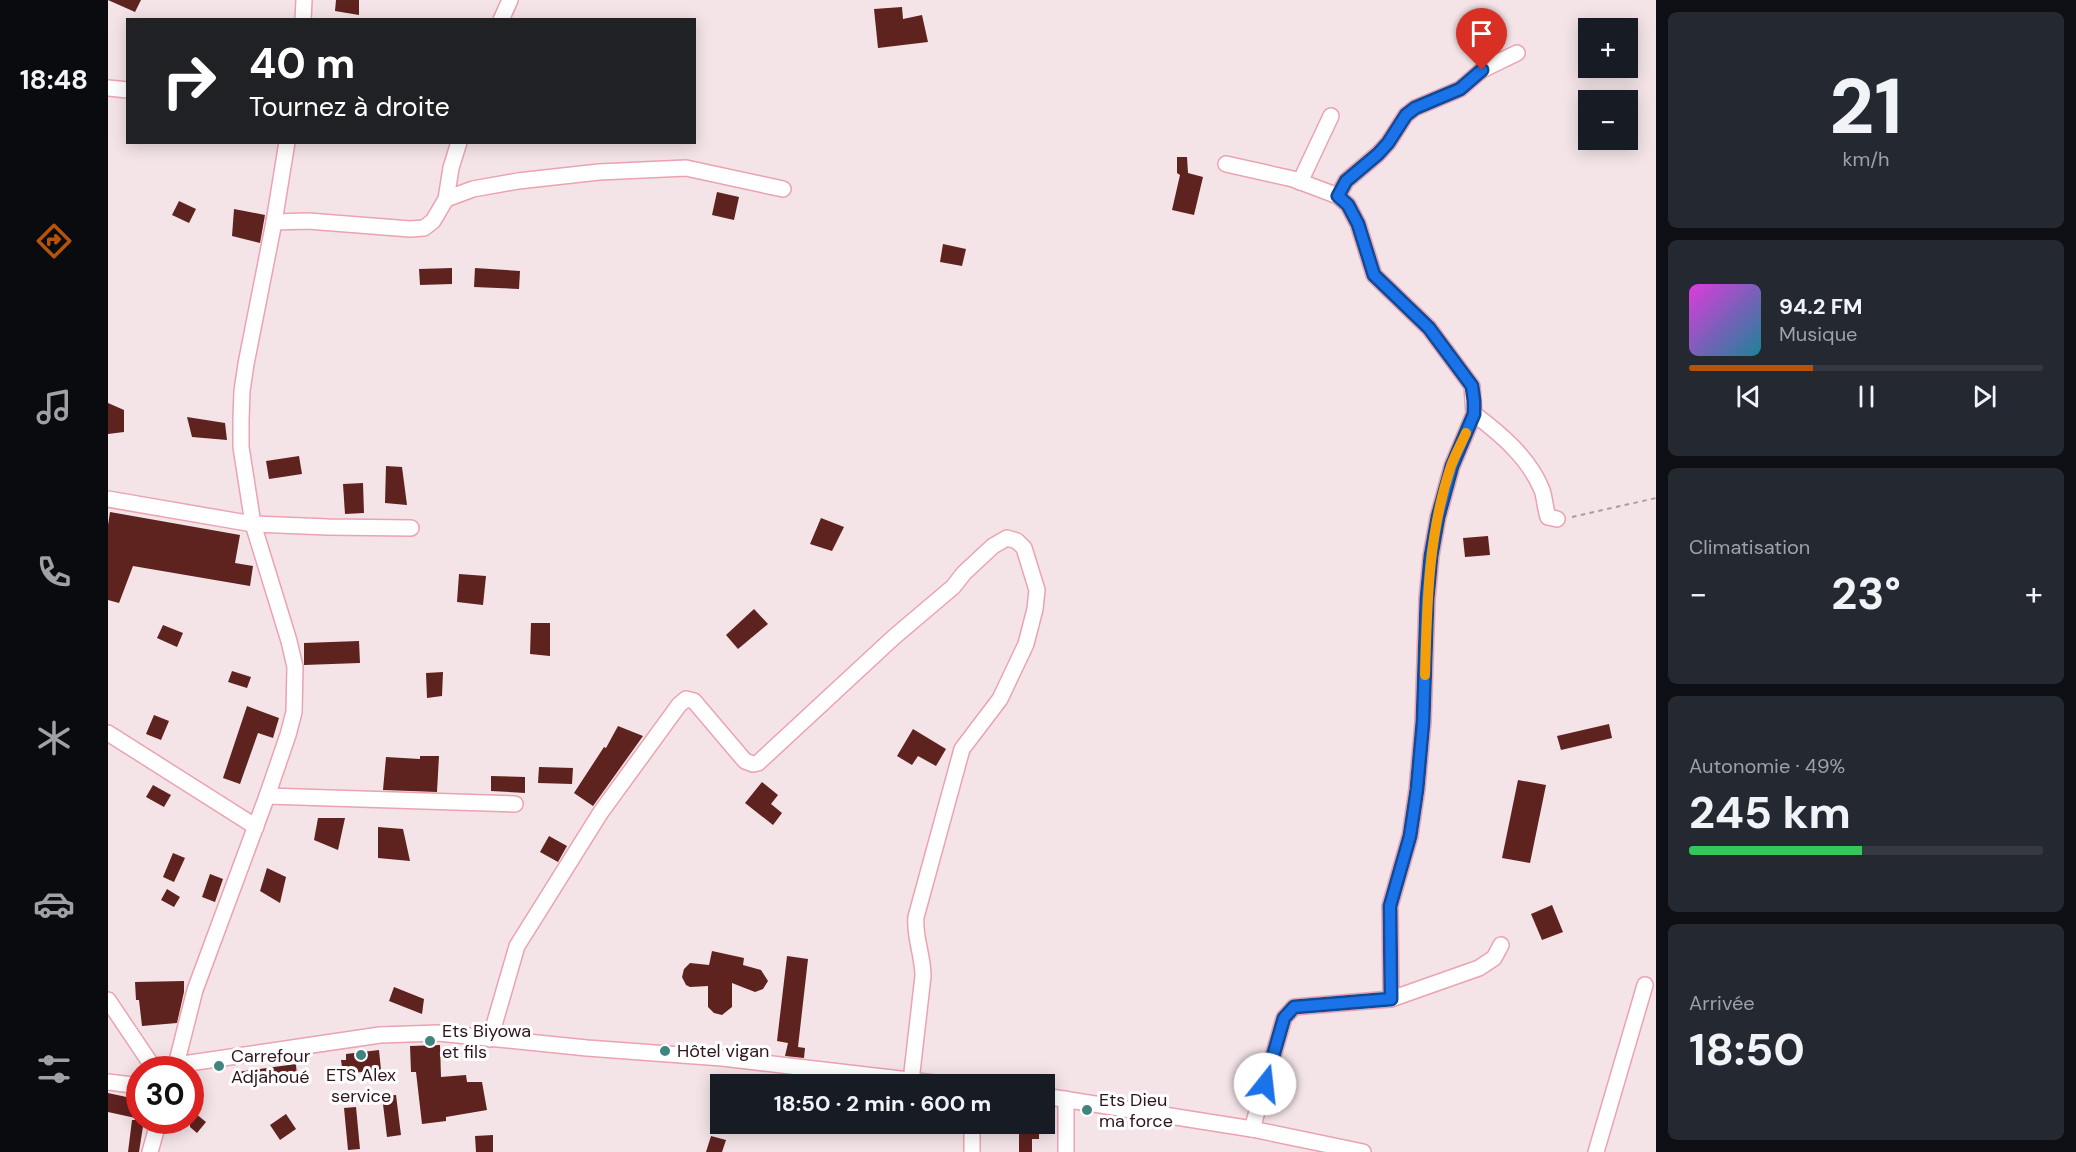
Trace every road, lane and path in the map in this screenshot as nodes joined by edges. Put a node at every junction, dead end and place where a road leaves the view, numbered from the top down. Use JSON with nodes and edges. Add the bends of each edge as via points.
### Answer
{"nodes":[{"id":1,"x":304,"y":0,"type":"edge"},
{"id":2,"x":510,"y":0,"type":"edge"},
{"id":3,"x":303,"y":18,"type":"edge"},
{"id":4,"x":502,"y":18,"type":"edge"},
{"id":5,"x":1517,"y":53,"type":"dead end"},
{"id":6,"x":108,"y":88,"type":"edge"},
{"id":7,"x":126,"y":90,"type":"edge"},
{"id":8,"x":1331,"y":116,"type":"dead end"},
{"id":9,"x":287,"y":144,"type":"edge"},
{"id":10,"x":458,"y":144,"type":"edge"},
{"id":11,"x":1226,"y":164,"type":"dead end"},
{"id":12,"x":1300,"y":182,"type":"junction"},
{"id":13,"x":783,"y":189,"type":"dead end"},
{"id":14,"x":1338,"y":196,"type":"junction"},
{"id":15,"x":446,"y":199,"type":"junction"},
{"id":16,"x":274,"y":222,"type":"junction"},
{"id":17,"x":1474,"y":414,"type":"junction"},
{"id":18,"x":1656,"y":498,"type":"edge"},
{"id":19,"x":108,"y":499,"type":"edge"},
{"id":20,"x":1557,"y":519,"type":"joint"},
{"id":21,"x":253,"y":524,"type":"junction"},
{"id":22,"x":411,"y":528,"type":"dead end"},
{"id":23,"x":108,"y":733,"type":"edge"},
{"id":24,"x":267,"y":796,"type":"junction"},
{"id":25,"x":515,"y":804,"type":"dead end"},
{"id":26,"x":256,"y":827,"type":"junction"},
{"id":27,"x":1501,"y":945,"type":"dead end"},
{"id":28,"x":1645,"y":986,"type":"dead end"},
{"id":29,"x":1391,"y":999,"type":"junction"},
{"id":30,"x":108,"y":1000,"type":"edge"},
{"id":31,"x":490,"y":1039,"type":"junction"},
{"id":32,"x":146,"y":1056,"type":"edge"},
{"id":33,"x":178,"y":1056,"type":"edge"},
{"id":34,"x":204,"y":1063,"type":"edge"},
{"id":35,"x":853,"y":1074,"type":"edge"},
{"id":36,"x":912,"y":1074,"type":"edge"},
{"id":37,"x":108,"y":1082,"type":"edge"},
{"id":38,"x":126,"y":1084,"type":"edge"},
{"id":39,"x":1055,"y":1098,"type":"edge"},
{"id":40,"x":1066,"y":1099,"type":"junction"},
{"id":41,"x":1252,"y":1128,"type":"junction"},
{"id":42,"x":155,"y":1134,"type":"edge"},
{"id":43,"x":972,"y":1134,"type":"edge"},
{"id":44,"x":150,"y":1152,"type":"edge"},
{"id":45,"x":972,"y":1152,"type":"edge"},
{"id":46,"x":1066,"y":1152,"type":"edge"},
{"id":47,"x":1363,"y":1152,"type":"edge"},
{"id":48,"x":1596,"y":1152,"type":"edge"}],
"edges":[{"from":1,"to":3,"type":"street"},
{"from":2,"to":4,"type":"street"},
{"from":5,"to":14,"type":"street","via":[[1482,70],[1460,89],[1406,115],[1388,143],[1346,181]]},
{"from":6,"to":7,"type":"street"},
{"from":8,"to":12,"type":"street"},
{"from":9,"to":16,"type":"street"},
{"from":10,"to":15,"type":"street"},
{"from":11,"to":12,"type":"street"},
{"from":12,"to":14,"type":"street"},
{"from":13,"to":15,"type":"street","via":[[705,171],[667,167],[518,181],[472,189]]},
{"from":14,"to":17,"type":"street","via":[[1358,224],[1374,275],[1429,328],[1472,386]]},
{"from":15,"to":16,"type":"street","via":[[424,228]]},
{"from":16,"to":21,"type":"street","via":[[242,391],[242,447]]},
{"from":17,"to":20,"type":"street","via":[[1500,434],[1523,460],[1540,486],[1548,517]]},
{"from":17,"to":29,"type":"street","via":[[1452,466],[1431,556],[1417,789],[1410,836],[1390,906]]},
{"from":18,"to":20,"type":"path"},
{"from":19,"to":21,"type":"street"},
{"from":21,"to":22,"type":"street"},
{"from":21,"to":24,"type":"street","via":[[295,667],[294,712]]},
{"from":23,"to":26,"type":"street"},
{"from":24,"to":25,"type":"street"},
{"from":24,"to":26,"type":"street"},
{"from":26,"to":33,"type":"street","via":[[195,990]]},
{"from":27,"to":29,"type":"street","via":[[1494,958],[1479,968]]},
{"from":28,"to":48,"type":"street"},
{"from":29,"to":41,"type":"street","via":[[1294,1007],[1284,1018]]},
{"from":30,"to":32,"type":"street"},
{"from":31,"to":34,"type":"street","via":[[438,1033],[390,1034]]},
{"from":31,"to":35,"type":"street","via":[[722,1058]]},
{"from":31,"to":36,"type":"street","via":[[517,946],[601,812],[679,705],[686,699],[694,701],[745,761],[758,762],[953,587],[993,546],[1007,538],[1024,548],[1037,590],[1035,609],[1026,644],[1000,699],[962,749],[915,917],[923,976]]},
{"from":37,"to":38,"type":"street"},
{"from":39,"to":40,"type":"street"},
{"from":40,"to":41,"type":"street"},
{"from":40,"to":46,"type":"street"},
{"from":41,"to":47,"type":"street"},
{"from":42,"to":44,"type":"street"},
{"from":43,"to":45,"type":"street"}]}
